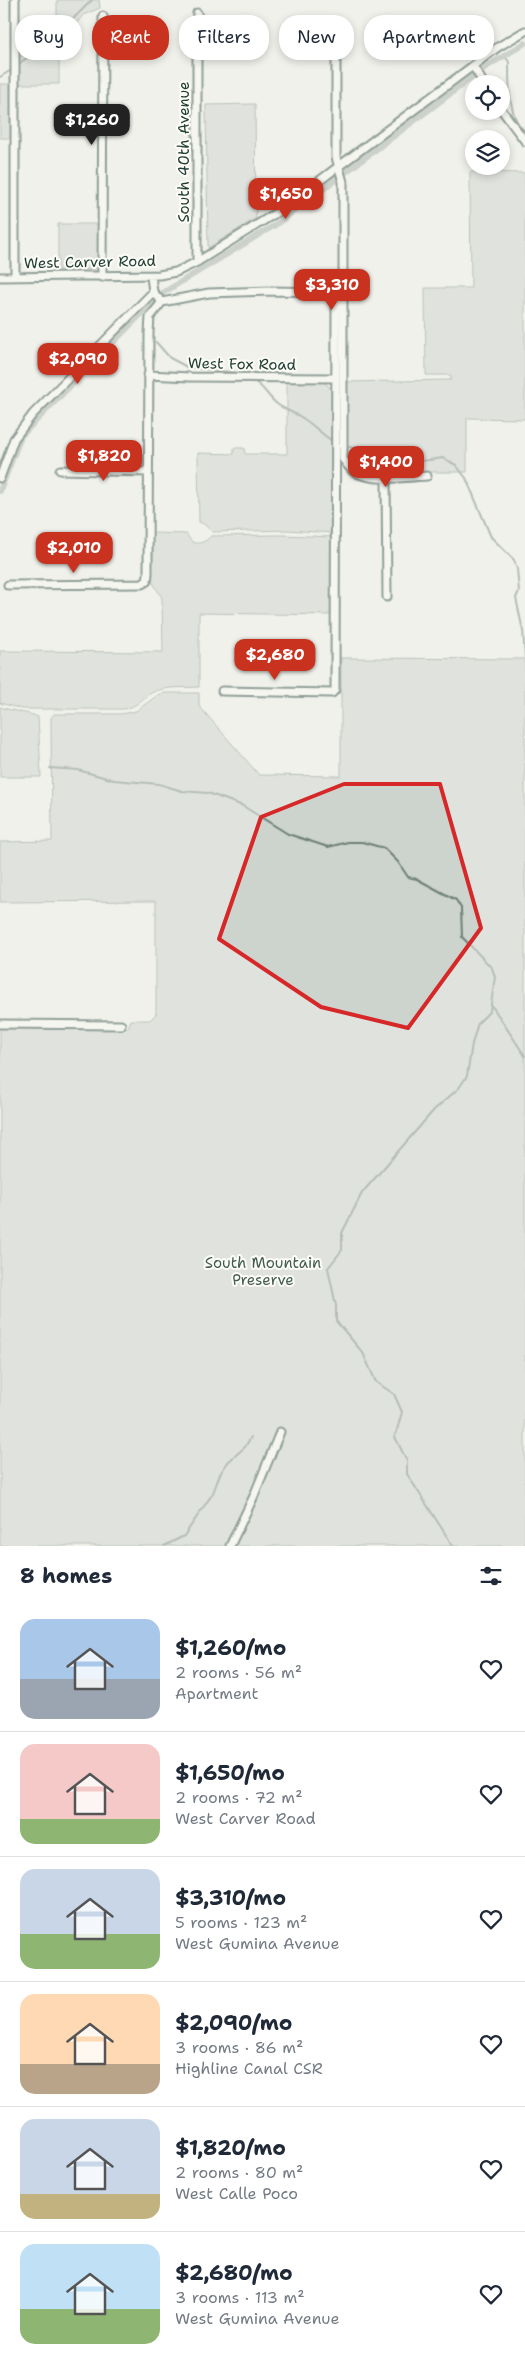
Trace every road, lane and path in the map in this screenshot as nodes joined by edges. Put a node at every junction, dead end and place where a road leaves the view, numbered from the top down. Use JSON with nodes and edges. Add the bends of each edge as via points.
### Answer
{"nodes":[{"id":1,"x":15,"y":0,"type":"edge"},
{"id":2,"x":197,"y":13,"type":"dead end"},
{"id":3,"x":525,"y":30,"type":"edge"},
{"id":4,"x":103,"y":60,"type":"edge"},
{"id":5,"x":337,"y":60,"type":"edge"},
{"id":6,"x":474,"y":68,"type":"junction"},
{"id":7,"x":478,"y":75,"type":"edge"},
{"id":8,"x":509,"y":120,"type":"edge"},
{"id":9,"x":525,"y":142,"type":"edge"},
{"id":10,"x":340,"y":173,"type":"junction"},
{"id":11,"x":197,"y":262,"type":"junction"},
{"id":12,"x":151,"y":276,"type":"junction"},
{"id":13,"x":0,"y":277,"type":"edge"},
{"id":14,"x":15,"y":277,"type":"junction"},
{"id":15,"x":102,"y":277,"type":"junction"},
{"id":16,"x":153,"y":292,"type":"junction"},
{"id":17,"x":160,"y":301,"type":"junction"},
{"id":18,"x":148,"y":375,"type":"junction"},
{"id":19,"x":336,"y":378,"type":"junction"},
{"id":20,"x":60,"y":470,"type":"dead end"},
{"id":21,"x":148,"y":472,"type":"junction"},
{"id":22,"x":427,"y":476,"type":"dead end"},
{"id":23,"x":386,"y":477,"type":"junction"},
{"id":24,"x":0,"y":478,"type":"edge"},
{"id":25,"x":8,"y":585,"type":"dead end"},
{"id":26,"x":387,"y":597,"type":"dead end"},
{"id":27,"x":222,"y":691,"type":"dead end"},
{"id":28,"x":0,"y":1024,"type":"edge"},
{"id":29,"x":121,"y":1025,"type":"dead end"},
{"id":30,"x":280,"y":1432,"type":"dead end"},
{"id":31,"x":230,"y":1546,"type":"edge"}],
"edges":[{"from":1,"to":14,"type":"street"},
{"from":2,"to":11,"type":"street","name":"South 40th Avenue"},
{"from":3,"to":6,"type":"street","name":"West Carver Road"},
{"from":4,"to":15,"type":"street"},
{"from":5,"to":10,"type":"street"},
{"from":6,"to":7,"type":"street"},
{"from":6,"to":10,"type":"street","name":"West Carver Road"},
{"from":8,"to":9,"type":"street"},
{"from":10,"to":11,"type":"street","name":"West Carver Road"},
{"from":10,"to":23,"type":"street","via":[[343,459],[351,470],[361,475]]},
{"from":11,"to":12,"type":"street","name":"West Carver Road","via":[[176,272]]},
{"from":12,"to":15,"type":"street","name":"West Carver Road"},
{"from":12,"to":16,"type":"street"},
{"from":13,"to":14,"type":"street","name":"West Carver Road"},
{"from":14,"to":15,"type":"street","name":"West Carver Road"},
{"from":16,"to":17,"type":"street"},
{"from":16,"to":24,"type":"street","via":[[33,414],[14,439]]},
{"from":17,"to":18,"type":"street","via":[[150,317]]},
{"from":17,"to":19,"type":"street","via":[[209,293],[326,292],[336,299],[337,307]]},
{"from":18,"to":19,"type":"street","name":"West Fox Road"},
{"from":18,"to":21,"type":"street"},
{"from":19,"to":27,"type":"street","via":[[335,690],[332,693]]},
{"from":20,"to":21,"type":"street"},
{"from":21,"to":25,"type":"street","via":[[147,580],[142,584]]},
{"from":22,"to":23,"type":"street"},
{"from":23,"to":26,"type":"street"},
{"from":28,"to":29,"type":"street"},
{"from":30,"to":31,"type":"street"}]}
